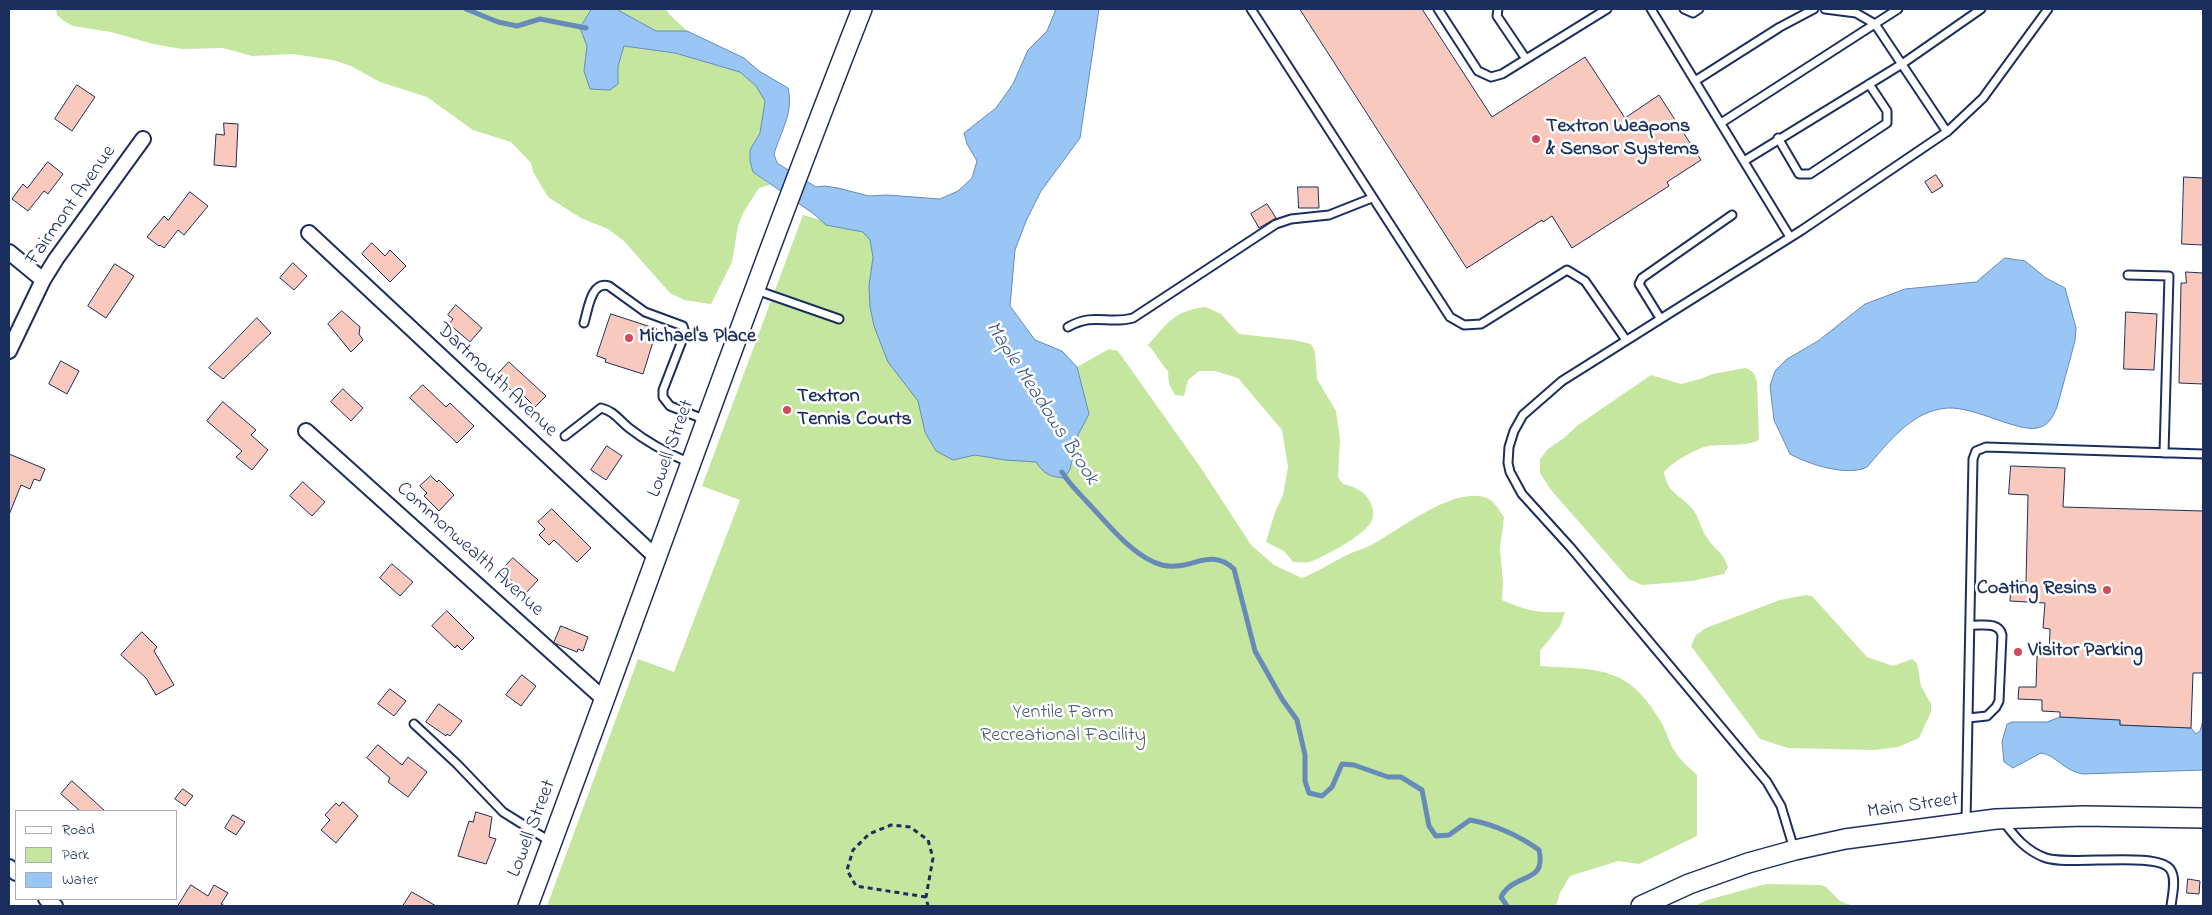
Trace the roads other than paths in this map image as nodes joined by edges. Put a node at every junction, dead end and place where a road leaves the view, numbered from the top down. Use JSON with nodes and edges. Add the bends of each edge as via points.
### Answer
{"nodes":[{"id":1,"x":862,"y":9,"type":"edge"},
{"id":2,"x":1251,"y":9,"type":"edge"},
{"id":3,"x":1438,"y":9,"type":"edge"},
{"id":4,"x":1498,"y":9,"type":"edge"},
{"id":5,"x":1607,"y":9,"type":"edge"},
{"id":6,"x":1651,"y":9,"type":"edge"},
{"id":7,"x":1684,"y":9,"type":"edge"},
{"id":8,"x":1699,"y":9,"type":"edge"},
{"id":9,"x":1814,"y":9,"type":"edge"},
{"id":10,"x":1825,"y":9,"type":"edge"},
{"id":11,"x":1898,"y":9,"type":"edge"},
{"id":12,"x":1981,"y":9,"type":"edge"},
{"id":13,"x":2048,"y":9,"type":"edge"},
{"id":14,"x":1875,"y":24,"type":"junction"},
{"id":15,"x":1526,"y":59,"type":"junction"},
{"id":16,"x":1902,"y":64,"type":"junction"},
{"id":17,"x":1695,"y":81,"type":"junction"},
{"id":18,"x":1869,"y":84,"type":"junction"},
{"id":19,"x":1721,"y":123,"type":"junction"},
{"id":20,"x":1947,"y":132,"type":"junction"},
{"id":21,"x":1778,"y":138,"type":"junction"},
{"id":22,"x":143,"y":139,"type":"dead end"},
{"id":23,"x":1744,"y":161,"type":"junction"},
{"id":24,"x":1372,"y":198,"type":"junction"},
{"id":25,"x":1732,"y":215,"type":"dead end"},
{"id":26,"x":309,"y":233,"type":"dead end"},
{"id":27,"x":1790,"y":237,"type":"junction"},
{"id":28,"x":9,"y":252,"type":"edge"},
{"id":29,"x":2128,"y":275,"type":"dead end"},
{"id":30,"x":44,"y":280,"type":"junction"},
{"id":31,"x":753,"y":290,"type":"junction"},
{"id":32,"x":1660,"y":318,"type":"junction"},
{"id":33,"x":839,"y":319,"type":"dead end"},
{"id":34,"x":584,"y":323,"type":"dead end"},
{"id":35,"x":1068,"y":326,"type":"dead end"},
{"id":36,"x":1626,"y":340,"type":"junction"},
{"id":37,"x":9,"y":351,"type":"edge"},
{"id":38,"x":706,"y":420,"type":"junction"},
{"id":39,"x":306,"y":431,"type":"dead end"},
{"id":40,"x":565,"y":436,"type":"dead end"},
{"id":41,"x":2164,"y":453,"type":"junction"},
{"id":42,"x":2203,"y":454,"type":"edge"},
{"id":43,"x":690,"y":463,"type":"junction"},
{"id":44,"x":656,"y":558,"type":"junction"},
{"id":45,"x":1970,"y":625,"type":"junction"},
{"id":46,"x":606,"y":700,"type":"junction"},
{"id":47,"x":1968,"y":718,"type":"junction"},
{"id":48,"x":414,"y":724,"type":"dead end"},
{"id":49,"x":2203,"y":818,"type":"edge"},
{"id":50,"x":2002,"y":819,"type":"junction"},
{"id":51,"x":1966,"y":823,"type":"junction"},
{"id":52,"x":552,"y":843,"type":"junction"},
{"id":53,"x":1795,"y":850,"type":"junction"},
{"id":54,"x":528,"y":906,"type":"edge"},
{"id":55,"x":1641,"y":906,"type":"edge"},
{"id":56,"x":2171,"y":906,"type":"edge"}],
"edges":[{"from":1,"to":31,"type":"main road","name":"Lowell Street"},
{"from":2,"to":24,"type":"lane"},
{"from":3,"to":15,"type":"lane","via":[[1475,68],[1484,75],[1498,76]]},
{"from":4,"to":15,"type":"lane","via":[[1497,16]]},
{"from":5,"to":15,"type":"lane"},
{"from":6,"to":17,"type":"lane"},
{"from":7,"to":8,"type":"lane","via":[[1692,13]]},
{"from":9,"to":17,"type":"lane"},
{"from":10,"to":14,"type":"lane","via":[[1856,13]]},
{"from":11,"to":14,"type":"lane"},
{"from":12,"to":16,"type":"lane"},
{"from":13,"to":20,"type":"lane","via":[[1983,98]]},
{"from":14,"to":16,"type":"lane"},
{"from":14,"to":19,"type":"lane"},
{"from":16,"to":18,"type":"lane"},
{"from":16,"to":20,"type":"lane"},
{"from":17,"to":19,"type":"lane"},
{"from":18,"to":21,"type":"lane"},
{"from":18,"to":21,"type":"lane","via":[[1887,111],[1887,123],[1810,174],[1800,174]]},
{"from":19,"to":23,"type":"lane"},
{"from":20,"to":27,"type":"lane"},
{"from":21,"to":23,"type":"lane"},
{"from":22,"to":30,"type":"street","name":"Fairmont Avenue"},
{"from":23,"to":27,"type":"lane"},
{"from":24,"to":35,"type":"lane","via":[[1329,215],[1276,224],[1133,318],[1114,321],[1088,318]]},
{"from":24,"to":36,"type":"lane","via":[[1446,312],[1459,323],[1481,324],[1568,270],[1585,281]]},
{"from":25,"to":32,"type":"lane","via":[[1642,278],[1639,284]]},
{"from":26,"to":44,"type":"street","name":"Dartmouth Avenue"},
{"from":27,"to":32,"type":"lane"},
{"from":28,"to":30,"type":"street"},
{"from":29,"to":41,"type":"lane","via":[[2168,276]]},
{"from":30,"to":37,"type":"street","name":"Fairmont Avenue"},
{"from":31,"to":33,"type":"lane"},
{"from":31,"to":38,"type":"main road","name":"Lowell Street"},
{"from":32,"to":36,"type":"lane"},
{"from":34,"to":38,"type":"lane","via":[[594,291],[603,285],[645,312],[683,326],[685,333],[663,390],[663,398],[670,406]]},
{"from":36,"to":53,"type":"lane","via":[[1562,381],[1523,415],[1509,447],[1510,472],[1522,494],[1584,563],[1767,782],[1781,806]]},
{"from":38,"to":43,"type":"main road","name":"Lowell Street"},
{"from":39,"to":46,"type":"street","name":"Commonwealth Avenue"},
{"from":40,"to":43,"type":"lane","via":[[601,408],[610,410],[629,428],[664,452]]},
{"from":41,"to":42,"type":"lane"},
{"from":41,"to":45,"type":"lane","via":[[1978,449],[1973,459]]},
{"from":43,"to":44,"type":"main road","name":"Lowell Street"},
{"from":44,"to":46,"type":"main road","name":"Lowell Street"},
{"from":45,"to":47,"type":"lane"},
{"from":45,"to":47,"type":"lane","via":[[1996,626],[2002,634],[1998,703],[1987,716]]},
{"from":46,"to":52,"type":"main road","name":"Lowell Street"},
{"from":47,"to":51,"type":"lane"},
{"from":48,"to":52,"type":"lane","via":[[503,812]]},
{"from":49,"to":50,"type":"main road","name":"Main Street","via":[[2083,816]]},
{"from":50,"to":51,"type":"main road","name":"Main Street"},
{"from":50,"to":56,"type":"lane","via":[[2025,847],[2046,858],[2121,859],[2167,866],[2173,875]]},
{"from":51,"to":53,"type":"main road","name":"Main Street","via":[[1845,839]]},
{"from":52,"to":54,"type":"main road","name":"Lowell Street"},
{"from":53,"to":55,"type":"main road","name":"Main Street","via":[[1716,874]]}]}
